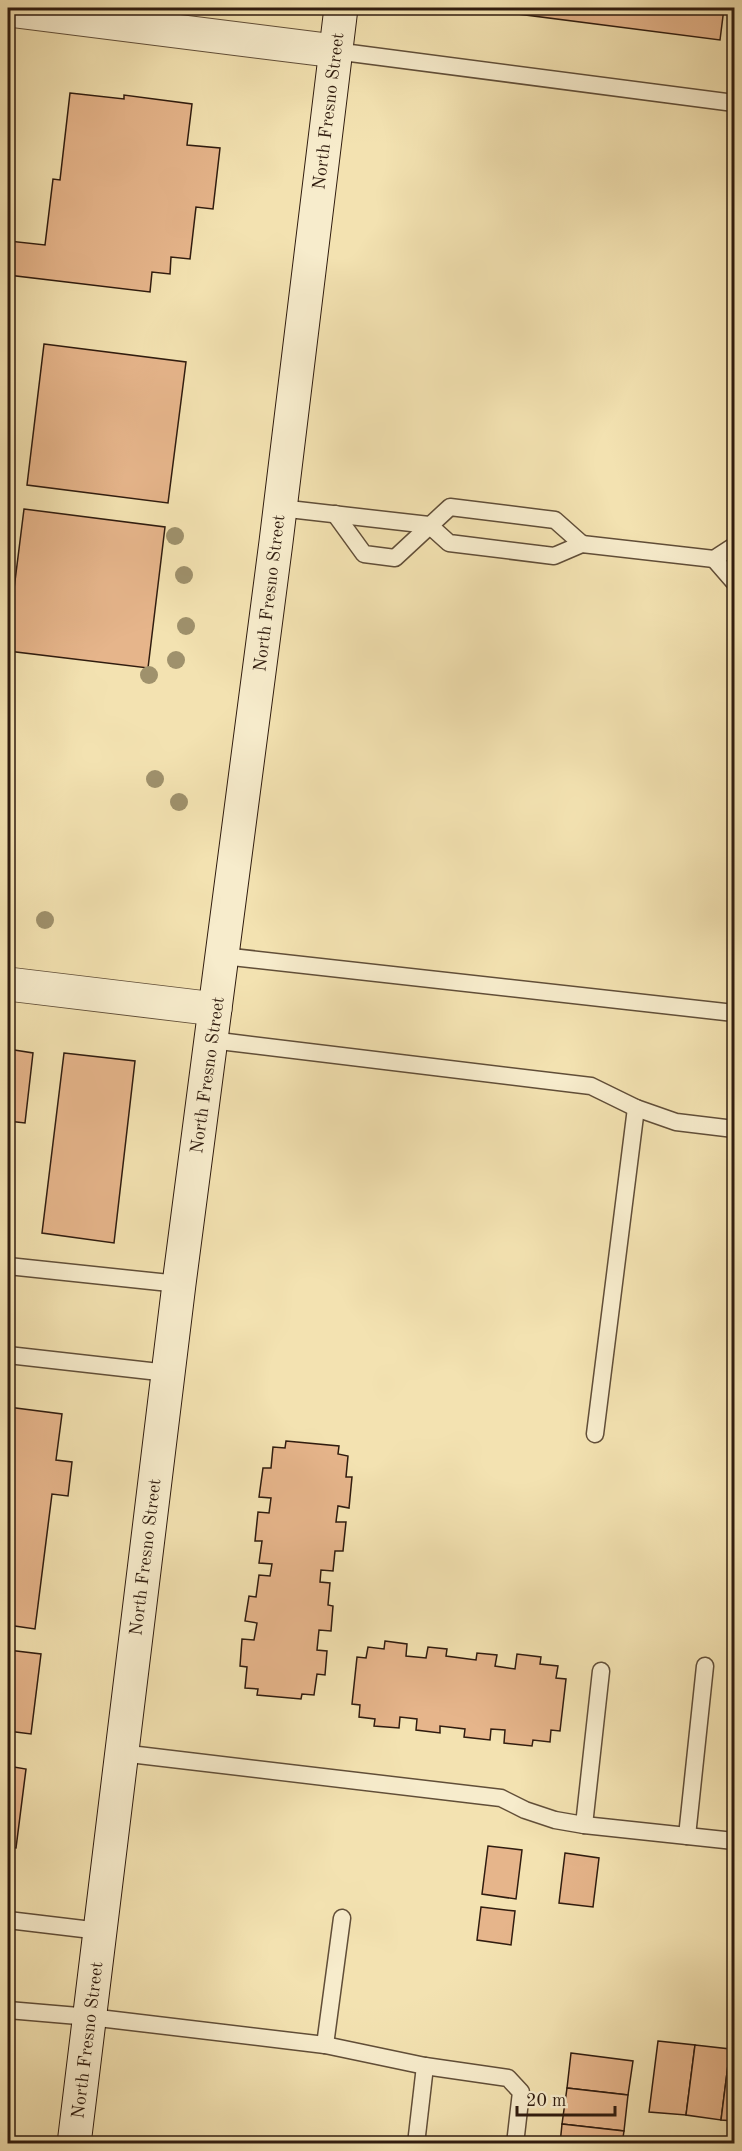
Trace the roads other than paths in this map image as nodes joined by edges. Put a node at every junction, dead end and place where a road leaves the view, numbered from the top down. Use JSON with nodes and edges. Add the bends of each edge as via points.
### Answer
{"nodes":[{"id":1,"x":341,"y":8,"type":"edge"},
{"id":2,"x":8,"y":10,"type":"edge"},
{"id":3,"x":335,"y":51,"type":"junction"},
{"id":4,"x":735,"y":104,"type":"edge"},
{"id":5,"x":280,"y":508,"type":"junction"},
{"id":6,"x":335,"y":514,"type":"junction"},
{"id":7,"x":429,"y":525,"type":"junction"},
{"id":8,"x":582,"y":544,"type":"junction"},
{"id":9,"x":735,"y":546,"type":"edge"},
{"id":10,"x":714,"y":559,"type":"junction"},
{"id":11,"x":735,"y":582,"type":"edge"},
{"id":12,"x":223,"y":956,"type":"junction"},
{"id":13,"x":8,"y":984,"type":"edge"},
{"id":14,"x":735,"y":1013,"type":"edge"},
{"id":15,"x":213,"y":1024,"type":"junction"},
{"id":16,"x":636,"y":1108,"type":"junction"},
{"id":17,"x":735,"y":1129,"type":"edge"},
{"id":18,"x":8,"y":1266,"type":"edge"},
{"id":19,"x":179,"y":1284,"type":"junction"},
{"id":20,"x":8,"y":1355,"type":"edge"},
{"id":21,"x":168,"y":1373,"type":"junction"},
{"id":22,"x":595,"y":1434,"type":"dead end"},
{"id":23,"x":705,"y":1666,"type":"dead end"},
{"id":24,"x":601,"y":1671,"type":"dead end"},
{"id":25,"x":121,"y":1753,"type":"junction"},
{"id":26,"x":584,"y":1825,"type":"junction"},
{"id":27,"x":687,"y":1836,"type":"junction"},
{"id":28,"x":735,"y":1841,"type":"edge"},
{"id":29,"x":342,"y":1918,"type":"dead end"},
{"id":30,"x":8,"y":1920,"type":"edge"},
{"id":31,"x":100,"y":1931,"type":"junction"},
{"id":32,"x":8,"y":2010,"type":"edge"},
{"id":33,"x":90,"y":2017,"type":"junction"},
{"id":34,"x":325,"y":2045,"type":"junction"},
{"id":35,"x":424,"y":2066,"type":"junction"},
{"id":36,"x":74,"y":2144,"type":"edge"},
{"id":37,"x":416,"y":2144,"type":"edge"},
{"id":38,"x":515,"y":2144,"type":"edge"}],
"edges":[{"from":1,"to":3,"type":"main road","name":"North Fresno Street"},
{"from":2,"to":3,"type":"main road"},
{"from":3,"to":4,"type":"lane"},
{"from":3,"to":5,"type":"main road","name":"North Fresno Street"},
{"from":5,"to":6,"type":"lane"},
{"from":5,"to":12,"type":"main road","name":"North Fresno Street"},
{"from":6,"to":7,"type":"lane"},
{"from":6,"to":7,"type":"lane","via":[[364,554],[395,558]]},
{"from":7,"to":8,"type":"lane","via":[[449,543],[543,555],[554,556]]},
{"from":7,"to":8,"type":"lane","via":[[450,507],[545,518],[555,520]]},
{"from":8,"to":10,"type":"lane"},
{"from":9,"to":10,"type":"lane"},
{"from":10,"to":11,"type":"lane"},
{"from":12,"to":14,"type":"lane"},
{"from":12,"to":15,"type":"main road","name":"North Fresno Street"},
{"from":13,"to":15,"type":"main road"},
{"from":15,"to":16,"type":"lane","via":[[591,1086]]},
{"from":15,"to":19,"type":"main road","name":"North Fresno Street"},
{"from":16,"to":17,"type":"lane","via":[[676,1122]]},
{"from":16,"to":22,"type":"lane"},
{"from":18,"to":19,"type":"lane"},
{"from":19,"to":21,"type":"main road","name":"North Fresno Street"},
{"from":20,"to":21,"type":"lane"},
{"from":21,"to":25,"type":"main road","name":"North Fresno Street"},
{"from":23,"to":27,"type":"lane"},
{"from":24,"to":26,"type":"lane"},
{"from":25,"to":26,"type":"lane","via":[[501,1798],[555,1820]]},
{"from":25,"to":31,"type":"main road","name":"North Fresno Street"},
{"from":26,"to":27,"type":"lane"},
{"from":27,"to":28,"type":"lane"},
{"from":29,"to":34,"type":"lane"},
{"from":30,"to":31,"type":"lane"},
{"from":31,"to":33,"type":"main road","name":"North Fresno Street"},
{"from":32,"to":33,"type":"lane"},
{"from":33,"to":34,"type":"lane"},
{"from":33,"to":36,"type":"main road","name":"North Fresno Street"},
{"from":34,"to":35,"type":"lane"},
{"from":35,"to":37,"type":"lane"},
{"from":35,"to":38,"type":"lane","via":[[508,2078],[520,2092]]}]}
